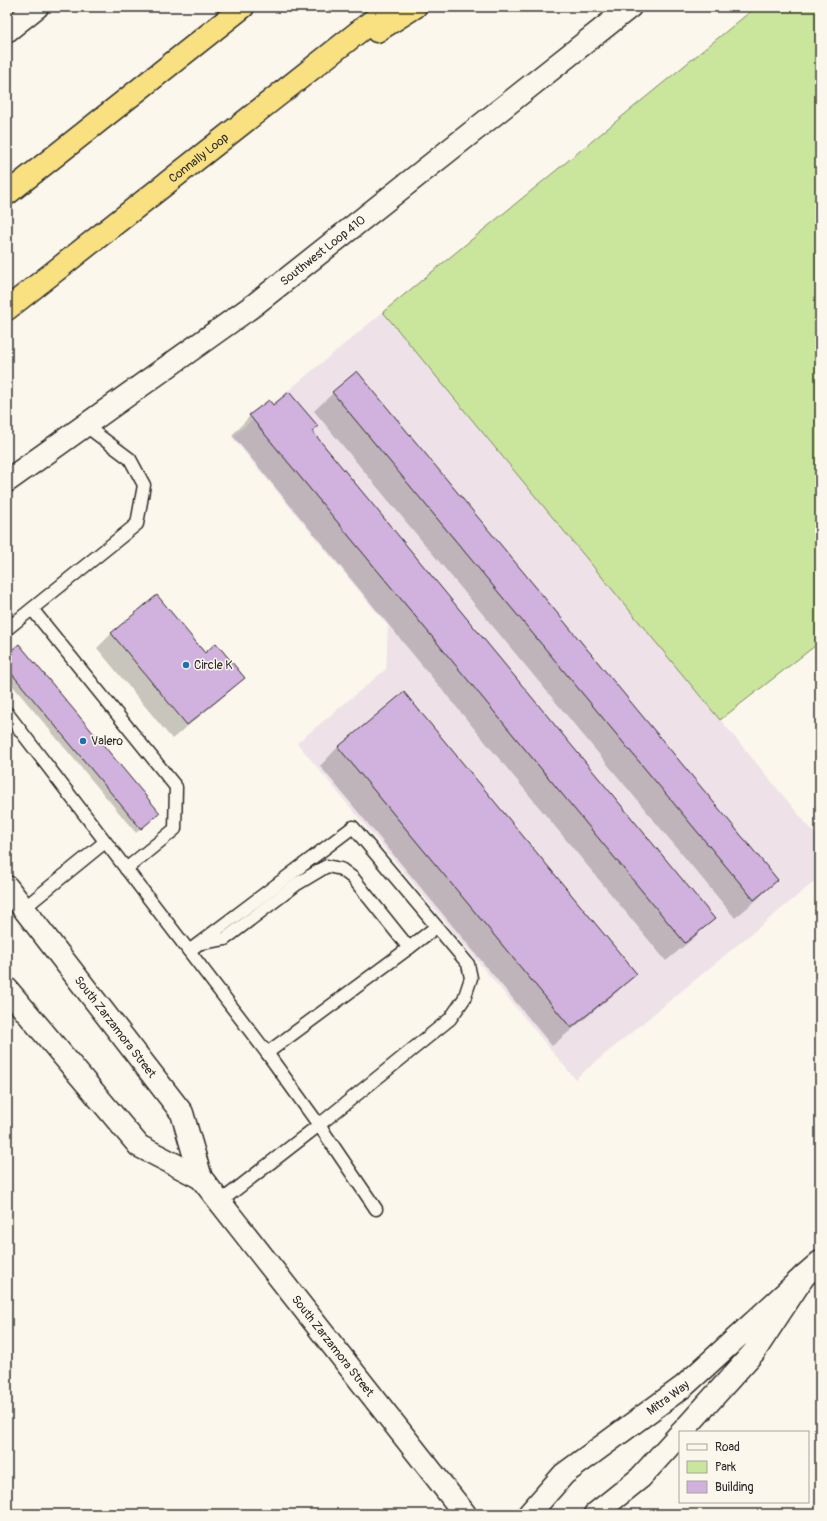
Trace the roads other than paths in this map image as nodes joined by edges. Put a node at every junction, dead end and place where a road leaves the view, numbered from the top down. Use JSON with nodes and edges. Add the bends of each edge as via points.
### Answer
{"nodes":[{"id":1,"x":37,"y":7,"type":"edge"},
{"id":2,"x":243,"y":7,"type":"edge"},
{"id":3,"x":390,"y":7,"type":"edge"},
{"id":4,"x":415,"y":7,"type":"edge"},
{"id":5,"x":630,"y":7,"type":"edge"},
{"id":6,"x":7,"y":30,"type":"edge"},
{"id":7,"x":279,"y":94,"type":"junction"},
{"id":8,"x":7,"y":194,"type":"edge"},
{"id":9,"x":7,"y":309,"type":"edge"},
{"id":10,"x":86,"y":426,"type":"junction"},
{"id":11,"x":7,"y":481,"type":"edge"},
{"id":12,"x":32,"y":609,"type":"junction"},
{"id":13,"x":7,"y":629,"type":"edge"},
{"id":14,"x":7,"y":713,"type":"edge"},
{"id":15,"x":105,"y":842,"type":"junction"},
{"id":16,"x":126,"y":869,"type":"junction"},
{"id":17,"x":7,"y":887,"type":"edge"},
{"id":18,"x":24,"y":908,"type":"junction"},
{"id":19,"x":436,"y":926,"type":"junction"},
{"id":20,"x":199,"y":943,"type":"junction"},
{"id":21,"x":409,"y":948,"type":"junction"},
{"id":22,"x":189,"y":951,"type":"junction"},
{"id":23,"x":7,"y":989,"type":"edge"},
{"id":24,"x":267,"y":1052,"type":"junction"},
{"id":25,"x":319,"y":1125,"type":"junction"},
{"id":26,"x":201,"y":1178,"type":"junction"},
{"id":27,"x":220,"y":1202,"type":"junction"},
{"id":28,"x":376,"y":1209,"type":"dead end"},
{"id":29,"x":812,"y":1269,"type":"edge"},
{"id":30,"x":683,"y":1431,"type":"edge"},
{"id":31,"x":679,"y":1435,"type":"edge"},
{"id":32,"x":465,"y":1514,"type":"edge"},
{"id":33,"x":529,"y":1514,"type":"edge"},
{"id":34,"x":595,"y":1514,"type":"edge"}],
"edges":[{"from":1,"to":6,"type":"main road"},
{"from":2,"to":8,"type":"highway"},
{"from":3,"to":7,"type":"highway","name":"Connally Loop"},
{"from":4,"to":7,"type":"highway"},
{"from":5,"to":10,"type":"main road","name":"Southwest Loop 410","via":[[254,305]]},
{"from":7,"to":9,"type":"highway","name":"Connally Loop"},
{"from":10,"to":11,"type":"main road","name":"Southwest Loop 410"},
{"from":10,"to":12,"type":"lane","via":[[130,459],[144,485],[137,524]]},
{"from":12,"to":13,"type":"lane"},
{"from":12,"to":16,"type":"lane","via":[[176,787],[175,829]]},
{"from":14,"to":15,"type":"lane"},
{"from":15,"to":16,"type":"lane"},
{"from":15,"to":18,"type":"lane"},
{"from":16,"to":22,"type":"lane"},
{"from":17,"to":18,"type":"main road","name":"South Zarzamora Street"},
{"from":18,"to":26,"type":"main road","name":"South Zarzamora Street","via":[[182,1113]]},
{"from":19,"to":20,"type":"lane","via":[[353,827]]},
{"from":19,"to":21,"type":"lane"},
{"from":19,"to":25,"type":"lane","via":[[468,964],[471,978],[464,999],[450,1019]]},
{"from":20,"to":21,"type":"lane","via":[[225,939],[297,884],[327,866],[341,869],[353,878]]},
{"from":20,"to":22,"type":"lane"},
{"from":21,"to":24,"type":"lane"},
{"from":22,"to":24,"type":"lane"},
{"from":23,"to":26,"type":"main road","name":"South Zarzamora Street","via":[[139,1146]]},
{"from":24,"to":25,"type":"lane"},
{"from":25,"to":27,"type":"lane"},
{"from":25,"to":28,"type":"lane"},
{"from":26,"to":27,"type":"main road","name":"South Zarzamora Street"},
{"from":27,"to":32,"type":"main road","name":"South Zarzamora Street"},
{"from":29,"to":30,"type":"main road","name":"Mitra Way","via":[[754,1352]]},
{"from":29,"to":33,"type":"main road","name":"Mitra Way","via":[[684,1386],[564,1474]]},
{"from":31,"to":34,"type":"main road","name":"Mitra Way","via":[[640,1478]]}]}
